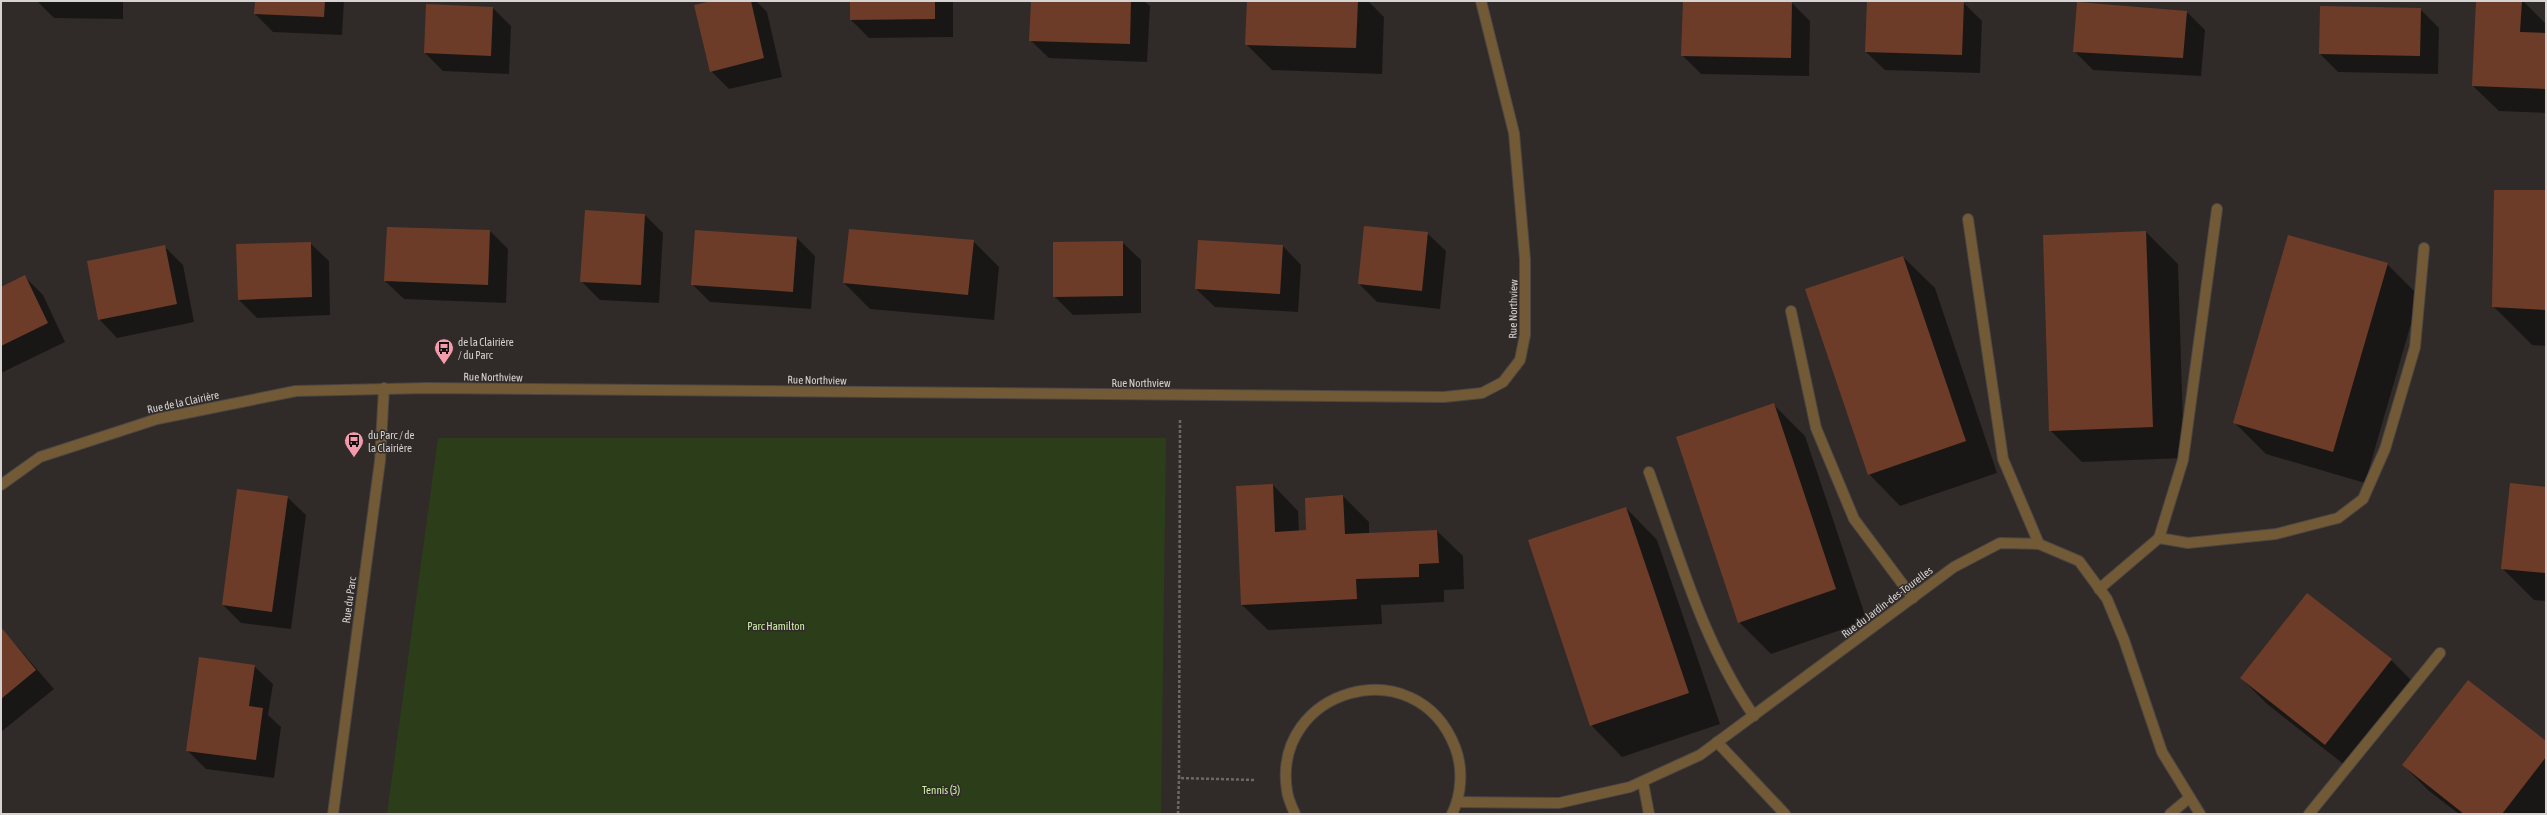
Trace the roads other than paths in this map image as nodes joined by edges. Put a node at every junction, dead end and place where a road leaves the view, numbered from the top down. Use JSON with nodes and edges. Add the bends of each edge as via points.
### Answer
{"nodes":[{"id":1,"x":1481,"y":1,"type":"edge"},
{"id":2,"x":2217,"y":209,"type":"dead end"},
{"id":3,"x":1968,"y":219,"type":"dead end"},
{"id":4,"x":2424,"y":248,"type":"dead end"},
{"id":5,"x":1791,"y":311,"type":"dead end"},
{"id":6,"x":384,"y":388,"type":"junction"},
{"id":7,"x":1649,"y":472,"type":"dead end"},
{"id":8,"x":1,"y":485,"type":"edge"},
{"id":9,"x":2159,"y":538,"type":"junction"},
{"id":10,"x":2039,"y":544,"type":"junction"},
{"id":11,"x":2099,"y":589,"type":"junction"},
{"id":12,"x":1913,"y":598,"type":"junction"},
{"id":13,"x":2440,"y":652,"type":"dead end"},
{"id":14,"x":1754,"y":716,"type":"junction"},
{"id":15,"x":1717,"y":742,"type":"junction"},
{"id":16,"x":1643,"y":782,"type":"junction"},
{"id":17,"x":2189,"y":798,"type":"junction"},
{"id":18,"x":1458,"y":802,"type":"junction"},
{"id":19,"x":333,"y":814,"type":"edge"},
{"id":20,"x":1295,"y":814,"type":"edge"},
{"id":21,"x":1452,"y":814,"type":"edge"},
{"id":22,"x":1649,"y":814,"type":"edge"},
{"id":23,"x":1785,"y":814,"type":"edge"},
{"id":24,"x":2170,"y":814,"type":"edge"},
{"id":25,"x":2200,"y":814,"type":"edge"},
{"id":26,"x":2309,"y":814,"type":"edge"}],
"edges":[{"from":1,"to":6,"type":"street","name":"Rue Northview","via":[[1514,133],[1526,290],[1525,335],[1520,360],[1512,373],[1493,388],[1468,395]]},
{"from":2,"to":9,"type":"street","via":[[2184,460]]},
{"from":3,"to":10,"type":"street","via":[[2003,459]]},
{"from":4,"to":9,"type":"street","via":[[2415,347],[2385,448],[2363,499],[2338,518],[2276,534],[2188,544]]},
{"from":5,"to":12,"type":"street","via":[[1816,428],[1854,519]]},
{"from":6,"to":8,"type":"street","name":"Rue de la Clairière","via":[[296,391],[157,419],[40,457]]},
{"from":6,"to":19,"type":"street","name":"Rue du Parc","via":[[381,446]]},
{"from":7,"to":14,"type":"street","via":[[1704,626],[1734,687]]},
{"from":9,"to":11,"type":"street"},
{"from":10,"to":11,"type":"street","name":"Rue du Jardin-des-Tourelles","via":[[2079,561]]},
{"from":10,"to":12,"type":"street","name":"Rue du Jardin-des-Tourelles","via":[[2000,544],[1954,567]]},
{"from":11,"to":17,"type":"street","name":"Rue du Jardin-des-Tourelles","via":[[2107,599],[2124,640],[2162,752]]},
{"from":12,"to":14,"type":"street","name":"Rue du Jardin-des-Tourelles"},
{"from":13,"to":26,"type":"street"},
{"from":14,"to":15,"type":"street","name":"Rue du Jardin-des-Tourelles"},
{"from":15,"to":16,"type":"street","name":"Rue du Jardin-des-Tourelles","via":[[1700,755]]},
{"from":15,"to":23,"type":"street"},
{"from":16,"to":18,"type":"street","name":"Rue du Jardin-des-Tourelles","via":[[1560,803]]},
{"from":16,"to":22,"type":"street"},
{"from":17,"to":24,"type":"street"},
{"from":17,"to":25,"type":"street","name":"Rue du Jardin-des-Tourelles"},
{"from":18,"to":20,"type":"street","via":[[1460,760],[1449,731],[1424,705],[1408,695],[1378,688],[1348,693],[1333,699],[1309,718],[1293,743],[1288,760],[1287,791]]},
{"from":18,"to":21,"type":"street"}]}
